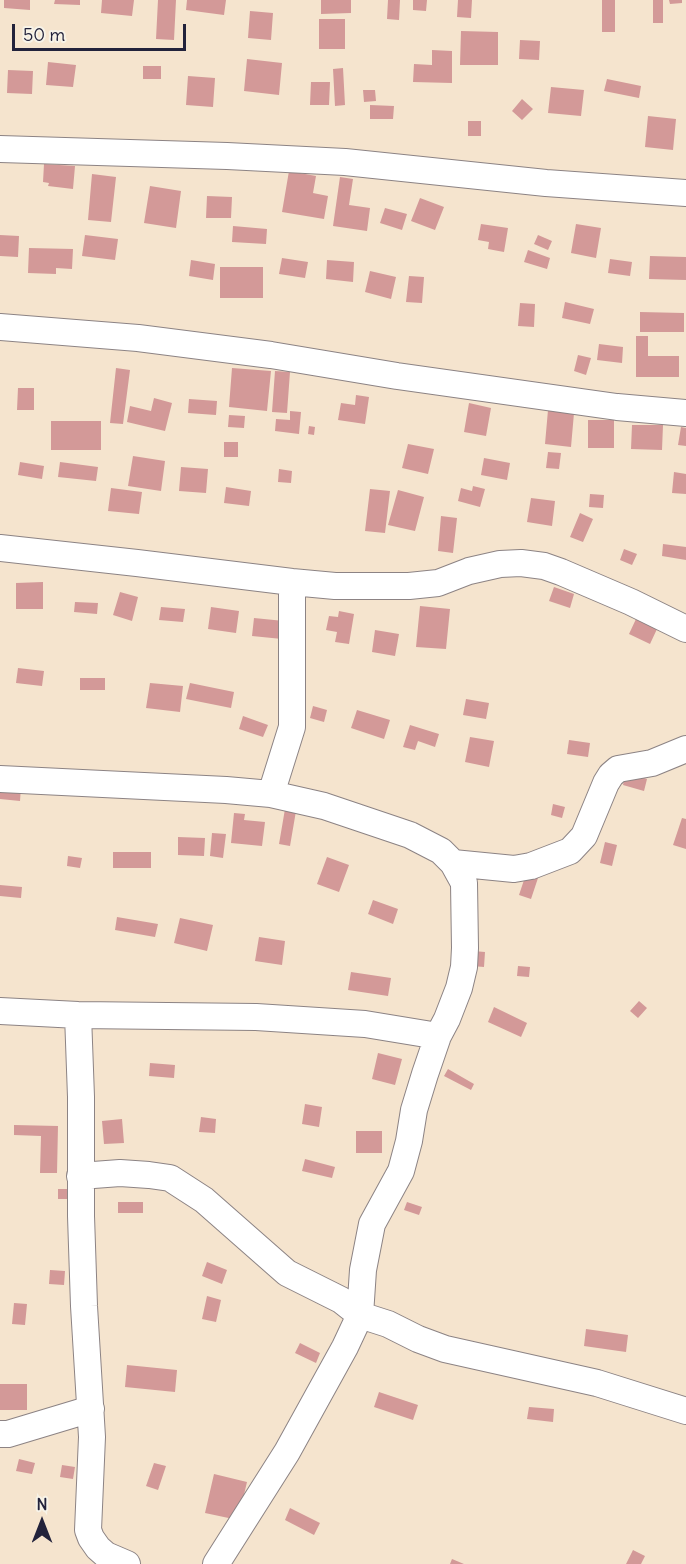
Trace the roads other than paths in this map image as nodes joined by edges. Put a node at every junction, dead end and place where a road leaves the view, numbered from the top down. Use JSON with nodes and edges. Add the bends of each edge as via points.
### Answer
{"nodes":[{"id":1,"x":0,"y":148,"type":"edge"},
{"id":2,"x":686,"y":193,"type":"edge"},
{"id":3,"x":0,"y":327,"type":"edge"},
{"id":4,"x":686,"y":413,"type":"edge"},
{"id":5,"x":0,"y":548,"type":"edge"},
{"id":6,"x":292,"y":582,"type":"junction"},
{"id":7,"x":686,"y":629,"type":"edge"},
{"id":8,"x":686,"y":749,"type":"edge"},
{"id":9,"x":0,"y":779,"type":"edge"},
{"id":10,"x":271,"y":794,"type":"junction"},
{"id":11,"x":453,"y":863,"type":"junction"},
{"id":12,"x":0,"y":1011,"type":"edge"},
{"id":13,"x":78,"y":1015,"type":"junction"},
{"id":14,"x":438,"y":1036,"type":"junction"},
{"id":15,"x":80,"y":1176,"type":"junction"},
{"id":16,"x":360,"y":1315,"type":"junction"},
{"id":17,"x":91,"y":1409,"type":"junction"},
{"id":18,"x":686,"y":1411,"type":"edge"},
{"id":19,"x":0,"y":1434,"type":"edge"},
{"id":20,"x":127,"y":1564,"type":"edge"},
{"id":21,"x":216,"y":1564,"type":"edge"}],
"edges":[{"from":1,"to":2,"type":"street","via":[[345,162]]},
{"from":3,"to":4,"type":"street","via":[[149,339],[616,407]]},
{"from":5,"to":6,"type":"street"},
{"from":6,"to":7,"type":"street","via":[[409,586],[438,583],[500,564],[521,563],[561,572]]},
{"from":6,"to":10,"type":"street","via":[[292,726]]},
{"from":8,"to":11,"type":"street","via":[[652,763],[618,769],[611,775],[584,836],[570,851],[514,869]]},
{"from":9,"to":10,"type":"street"},
{"from":10,"to":11,"type":"street","via":[[324,806],[411,835],[441,851]]},
{"from":11,"to":14,"type":"street","via":[[464,883],[464,968]]},
{"from":12,"to":13,"type":"street"},
{"from":13,"to":14,"type":"street","via":[[256,1017],[365,1024]]},
{"from":13,"to":15,"type":"street"},
{"from":14,"to":16,"type":"street","via":[[414,1110],[401,1171],[372,1224]]},
{"from":15,"to":16,"type":"street","via":[[120,1173],[170,1178],[204,1200],[287,1273],[341,1300]]},
{"from":15,"to":17,"type":"street"},
{"from":16,"to":18,"type":"street","via":[[445,1349],[597,1383]]},
{"from":16,"to":21,"type":"street","via":[[287,1452]]},
{"from":17,"to":19,"type":"street"},
{"from":17,"to":20,"type":"street","via":[[88,1530],[106,1555]]}]}
